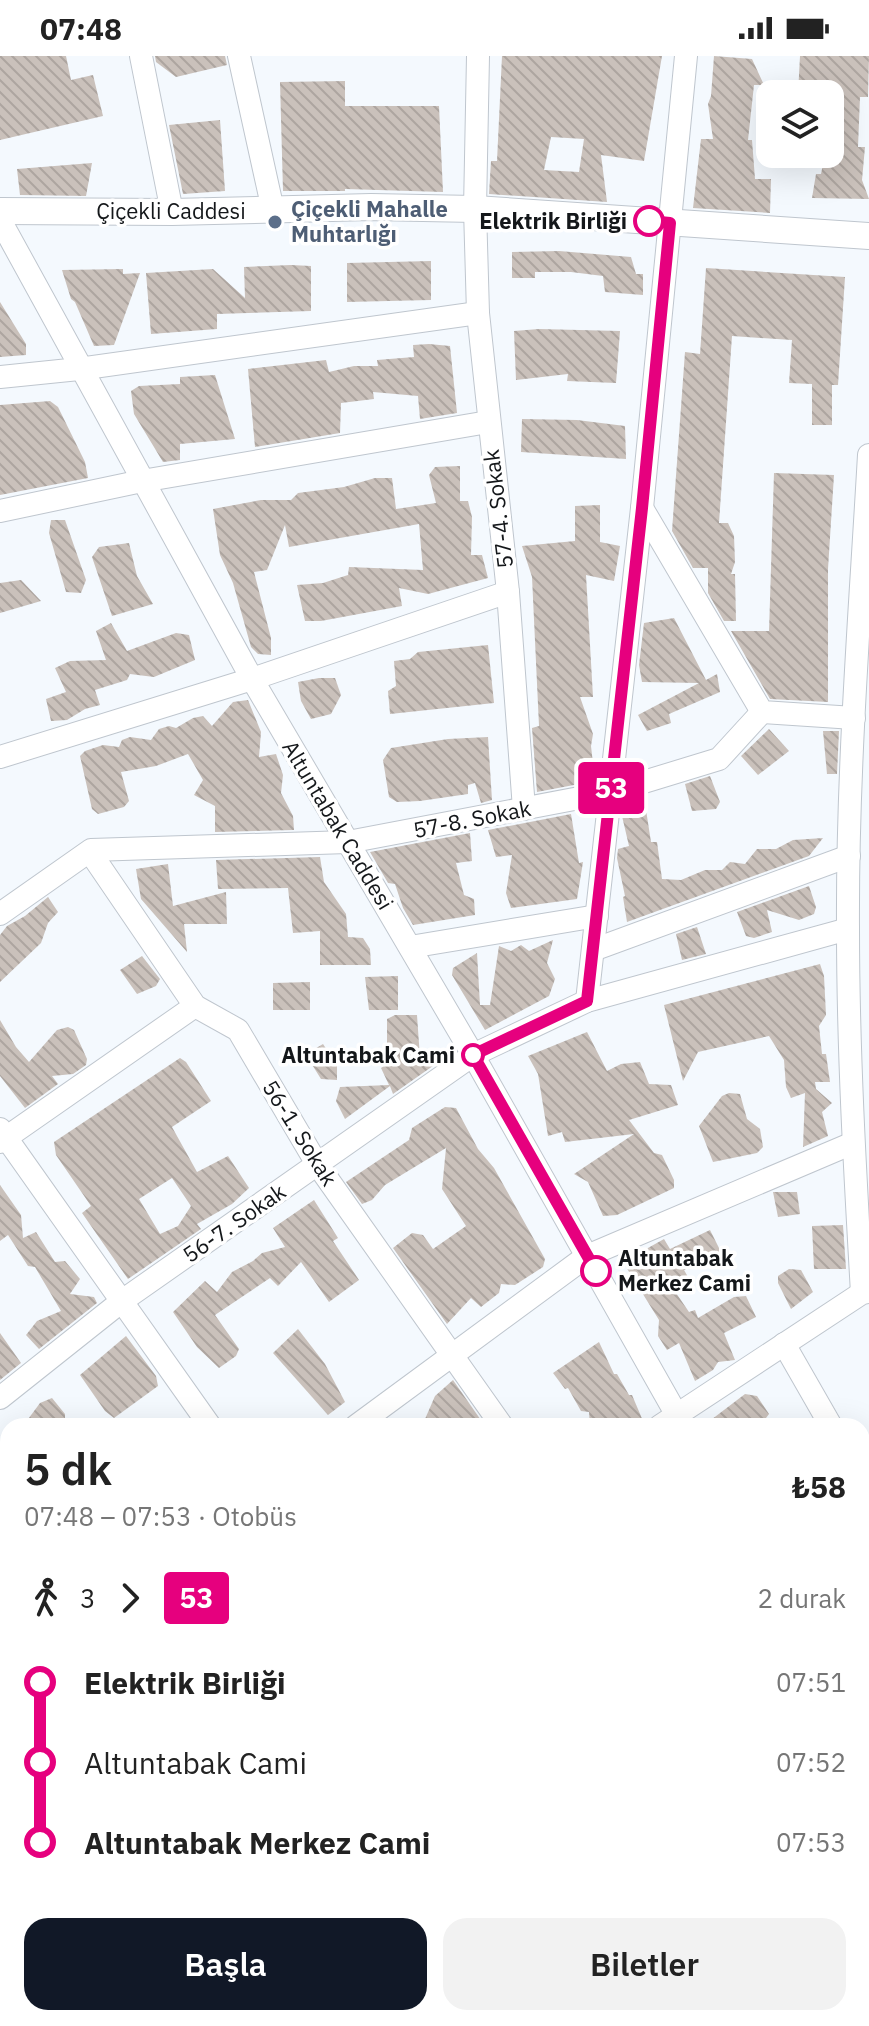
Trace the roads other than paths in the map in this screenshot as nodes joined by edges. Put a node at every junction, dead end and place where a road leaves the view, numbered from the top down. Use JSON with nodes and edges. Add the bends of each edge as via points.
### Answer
{"nodes":[{"id":1,"x":141,"y":56,"type":"edge"},
{"id":2,"x":239,"y":56,"type":"edge"},
{"id":3,"x":478,"y":56,"type":"edge"},
{"id":4,"x":686,"y":56,"type":"edge"},
{"id":5,"x":475,"y":209,"type":"junction"},
{"id":6,"x":273,"y":210,"type":"junction"},
{"id":7,"x":0,"y":211,"type":"edge"},
{"id":8,"x":172,"y":212,"type":"junction"},
{"id":9,"x":0,"y":220,"type":"edge"},
{"id":10,"x":670,"y":223,"type":"junction"},
{"id":11,"x":869,"y":236,"type":"edge"},
{"id":12,"x":478,"y":313,"type":"junction"},
{"id":13,"x":79,"y":369,"type":"junction"},
{"id":14,"x":0,"y":377,"type":"edge"},
{"id":15,"x":488,"y":422,"type":"junction"},
{"id":16,"x":869,"y":455,"type":"edge"},
{"id":17,"x":142,"y":481,"type":"junction"},
{"id":18,"x":642,"y":508,"type":"junction"},
{"id":19,"x":0,"y":511,"type":"edge"},
{"id":20,"x":508,"y":592,"type":"junction"},
{"id":21,"x":252,"y":679,"type":"junction"},
{"id":22,"x":762,"y":712,"type":"junction"},
{"id":23,"x":854,"y":718,"type":"junction"},
{"id":24,"x":860,"y":754,"type":"edge"},
{"id":25,"x":0,"y":757,"type":"edge"},
{"id":26,"x":611,"y":792,"type":"junction"},
{"id":27,"x":524,"y":809,"type":"junction"},
{"id":28,"x":850,"y":824,"type":"junction"},
{"id":29,"x":869,"y":838,"type":"edge"},
{"id":30,"x":348,"y":842,"type":"junction"},
{"id":31,"x":90,"y":852,"type":"junction"},
{"id":32,"x":849,"y":856,"type":"junction"},
{"id":33,"x":0,"y":914,"type":"edge"},
{"id":34,"x":597,"y":916,"type":"junction"},
{"id":35,"x":848,"y":929,"type":"junction"},
{"id":36,"x":410,"y":947,"type":"junction"},
{"id":37,"x":593,"y":950,"type":"junction"},
{"id":38,"x":587,"y":1001,"type":"junction"},
{"id":39,"x":195,"y":1006,"type":"junction"},
{"id":40,"x":473,"y":1055,"type":"junction"},
{"id":41,"x":860,"y":1087,"type":"edge"},
{"id":42,"x":2,"y":1136,"type":"edge"},
{"id":43,"x":853,"y":1143,"type":"junction"},
{"id":44,"x":317,"y":1164,"type":"junction"},
{"id":45,"x":587,"y":1256,"type":"junction"},
{"id":46,"x":866,"y":1293,"type":"edge"},
{"id":47,"x":122,"y":1301,"type":"junction"},
{"id":48,"x":784,"y":1344,"type":"junction"},
{"id":49,"x":454,"y":1356,"type":"junction"},
{"id":50,"x":0,"y":1398,"type":"edge"},
{"id":51,"x":204,"y":1418,"type":"edge"},
{"id":52,"x":367,"y":1418,"type":"edge"},
{"id":53,"x":497,"y":1418,"type":"edge"},
{"id":54,"x":671,"y":1418,"type":"edge"},
{"id":55,"x":679,"y":1418,"type":"edge"},
{"id":56,"x":826,"y":1418,"type":"edge"}],
"edges":[{"from":1,"to":8,"type":"street"},
{"from":2,"to":6,"type":"street"},
{"from":3,"to":5,"type":"street","name":"57-4. Sokak"},
{"from":4,"to":10,"type":"street"},
{"from":5,"to":6,"type":"street","name":"Çiçekli Caddesi"},
{"from":5,"to":10,"type":"street","name":"Çiçekli Caddesi"},
{"from":5,"to":12,"type":"street","name":"57-4. Sokak"},
{"from":6,"to":8,"type":"street","name":"Çiçekli Caddesi"},
{"from":7,"to":8,"type":"street","name":"Çiçekli Caddesi"},
{"from":9,"to":13,"type":"street","name":"Altuntabak Caddesi"},
{"from":10,"to":11,"type":"street","name":"Çiçekli Caddesi"},
{"from":10,"to":18,"type":"street"},
{"from":12,"to":13,"type":"street"},
{"from":12,"to":15,"type":"street","name":"57-4. Sokak"},
{"from":13,"to":14,"type":"street"},
{"from":13,"to":17,"type":"street","name":"Altuntabak Caddesi"},
{"from":15,"to":17,"type":"street"},
{"from":15,"to":20,"type":"street","name":"57-4. Sokak"},
{"from":16,"to":23,"type":"street"},
{"from":17,"to":19,"type":"street"},
{"from":17,"to":21,"type":"street","name":"Altuntabak Caddesi"},
{"from":18,"to":22,"type":"street"},
{"from":18,"to":26,"type":"street"},
{"from":20,"to":21,"type":"street"},
{"from":20,"to":27,"type":"street","name":"57-4. Sokak"},
{"from":21,"to":25,"type":"street"},
{"from":21,"to":30,"type":"street","name":"Altuntabak Caddesi"},
{"from":22,"to":23,"type":"street"},
{"from":22,"to":26,"type":"street","name":"57-8. Sokak","via":[[719,759]]},
{"from":23,"to":24,"type":"street"},
{"from":24,"to":28,"type":"street"},
{"from":26,"to":27,"type":"street","name":"57-8. Sokak"},
{"from":26,"to":34,"type":"street"},
{"from":27,"to":30,"type":"street","name":"57-8. Sokak"},
{"from":28,"to":29,"type":"street"},
{"from":28,"to":32,"type":"street"},
{"from":30,"to":31,"type":"street","name":"57-8. Sokak"},
{"from":30,"to":36,"type":"street","name":"Altuntabak Caddesi"},
{"from":31,"to":33,"type":"street"},
{"from":31,"to":39,"type":"street","name":"56-1. Sokak"},
{"from":32,"to":35,"type":"street"},
{"from":32,"to":37,"type":"street"},
{"from":34,"to":36,"type":"street"},
{"from":34,"to":37,"type":"street"},
{"from":35,"to":38,"type":"street","name":"56-7. Sokak"},
{"from":35,"to":41,"type":"street"},
{"from":36,"to":40,"type":"street","name":"Altuntabak Caddesi"},
{"from":37,"to":38,"type":"street"},
{"from":38,"to":40,"type":"street","name":"56-7. Sokak"},
{"from":39,"to":42,"type":"street"},
{"from":39,"to":44,"type":"street","name":"56-1. Sokak","via":[[238,1030]]},
{"from":40,"to":44,"type":"street","name":"56-7. Sokak"},
{"from":40,"to":45,"type":"street","name":"Altuntabak Caddesi"},
{"from":41,"to":43,"type":"street"},
{"from":42,"to":47,"type":"street"},
{"from":43,"to":45,"type":"street"},
{"from":43,"to":46,"type":"street"},
{"from":44,"to":47,"type":"street","name":"56-7. Sokak"},
{"from":44,"to":49,"type":"street","name":"56-1. Sokak"},
{"from":45,"to":49,"type":"street"},
{"from":45,"to":54,"type":"street","name":"Altuntabak Caddesi"},
{"from":46,"to":48,"type":"street"},
{"from":47,"to":50,"type":"street","name":"56-7. Sokak"},
{"from":47,"to":51,"type":"street"},
{"from":48,"to":55,"type":"street"},
{"from":48,"to":56,"type":"street"},
{"from":49,"to":52,"type":"street"},
{"from":49,"to":53,"type":"street","name":"56-1. Sokak"}]}
